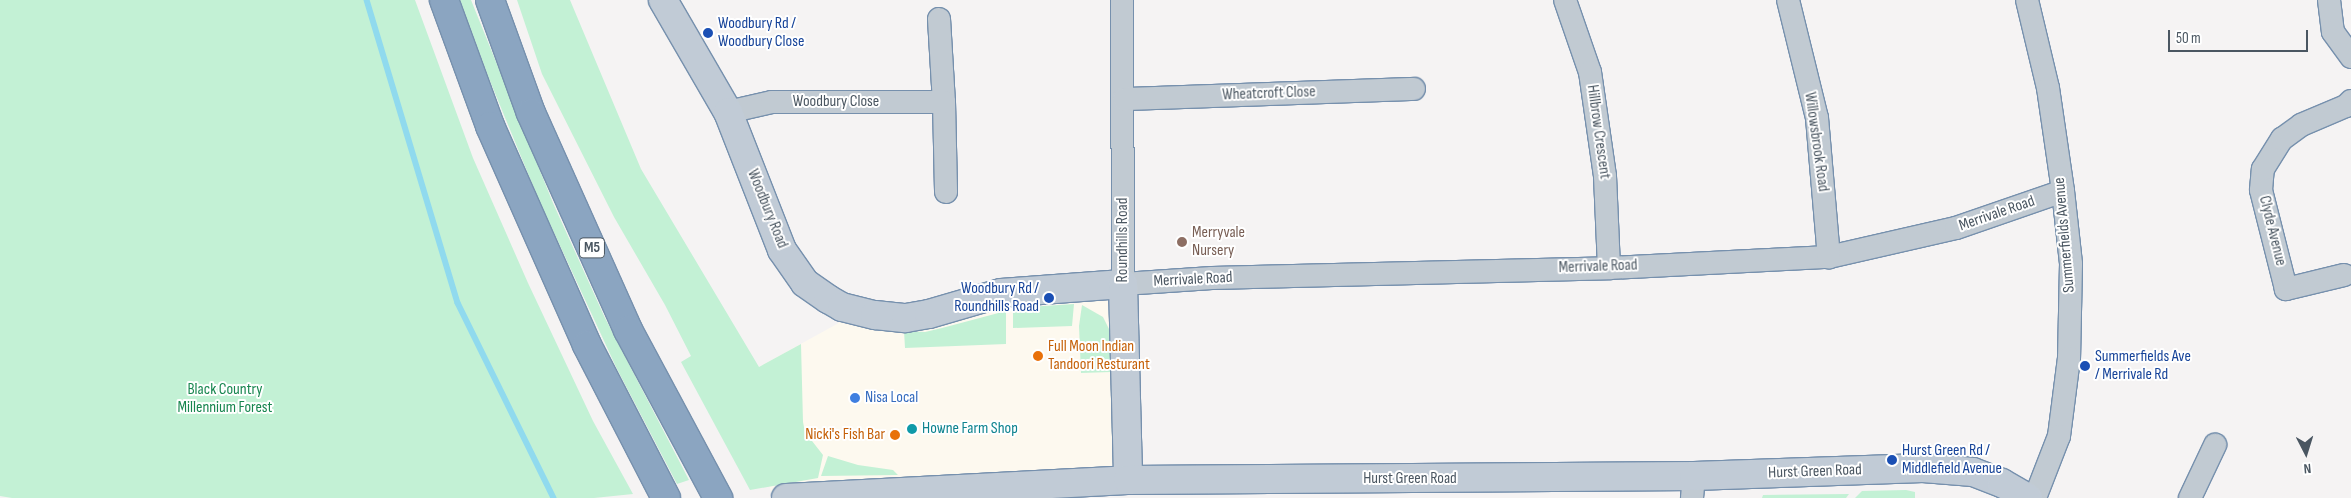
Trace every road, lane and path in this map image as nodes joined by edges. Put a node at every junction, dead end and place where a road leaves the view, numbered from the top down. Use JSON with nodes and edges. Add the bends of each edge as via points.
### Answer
{"nodes":[{"id":1,"x":444,"y":0,"type":"edge"},
{"id":2,"x":490,"y":0,"type":"edge"},
{"id":3,"x":663,"y":0,"type":"edge"},
{"id":4,"x":1122,"y":0,"type":"edge"},
{"id":5,"x":1565,"y":0,"type":"edge"},
{"id":6,"x":1788,"y":0,"type":"edge"},
{"id":7,"x":2027,"y":0,"type":"edge"},
{"id":8,"x":2329,"y":0,"type":"edge"},
{"id":9,"x":939,"y":19,"type":"dead end"},
{"id":10,"x":2351,"y":57,"type":"edge"},
{"id":11,"x":1414,"y":89,"type":"dead end"},
{"id":12,"x":1124,"y":99,"type":"junction"},
{"id":13,"x":2351,"y":101,"type":"edge"},
{"id":14,"x":944,"y":102,"type":"junction"},
{"id":15,"x":728,"y":112,"type":"junction"},
{"id":16,"x":2063,"y":191,"type":"junction"},
{"id":17,"x":946,"y":192,"type":"dead end"},
{"id":18,"x":1829,"y":257,"type":"junction"},
{"id":19,"x":1609,"y":268,"type":"junction"},
{"id":20,"x":2344,"y":275,"type":"dead end"},
{"id":21,"x":1123,"y":284,"type":"junction"},
{"id":22,"x":2215,"y":445,"type":"dead end"},
{"id":23,"x":1128,"y":480,"type":"junction"},
{"id":24,"x":1693,"y":487,"type":"edge"},
{"id":25,"x":1463,"y":488,"type":"edge"},
{"id":26,"x":715,"y":492,"type":"edge"},
{"id":27,"x":663,"y":493,"type":"edge"},
{"id":28,"x":786,"y":498,"type":"edge"},
{"id":29,"x":2028,"y":498,"type":"edge"},
{"id":30,"x":2035,"y":498,"type":"edge"},
{"id":31,"x":2190,"y":498,"type":"edge"}],
"edges":[{"from":1,"to":27,"type":"highway","via":[[498,144],[587,345]]},
{"from":2,"to":26,"type":"highway","number":"M5","via":[[531,113],[628,330]]},
{"from":3,"to":15,"type":"street","name":"Woodbury Road"},
{"from":4,"to":12,"type":"street","name":"Roundhills Road"},
{"from":5,"to":19,"type":"street","name":"Hillbrow Crescent","via":[[1590,72],[1605,176]]},
{"from":6,"to":18,"type":"street","name":"Willowsbrook Road","via":[[1817,118]]},
{"from":7,"to":16,"type":"street","name":"Summerfields Avenue","via":[[2048,88]]},
{"from":8,"to":10,"type":"street","via":[[2333,32]]},
{"from":9,"to":14,"type":"street"},
{"from":11,"to":12,"type":"street","name":"Wheatcroft Close"},
{"from":12,"to":21,"type":"street","name":"Roundhills Road"},
{"from":13,"to":20,"type":"street","name":"Clyde Avenue","via":[[2300,126],[2282,139],[2263,169],[2261,190],[2286,289]]},
{"from":14,"to":15,"type":"street","name":"Woodbury Close","via":[[772,102]]},
{"from":14,"to":17,"type":"street"},
{"from":15,"to":21,"type":"street","name":"Woodbury Road","via":[[782,250],[805,283],[842,307],[906,318],[1001,293]]},
{"from":16,"to":18,"type":"street","name":"Merrivale Road","via":[[1956,228]]},
{"from":16,"to":30,"type":"street","name":"Summerfields Avenue","via":[[2071,264],[2069,358],[2059,436]]},
{"from":18,"to":19,"type":"street","name":"Merrivale Road"},
{"from":19,"to":21,"type":"street","name":"Merrivale Road","via":[[1212,278]]},
{"from":21,"to":23,"type":"street","name":"Roundhills Road"},
{"from":22,"to":31,"type":"street"},
{"from":23,"to":25,"type":"street","name":"Hurst Green Road"},
{"from":23,"to":28,"type":"street","name":"Hurst Green Road"},
{"from":24,"to":25,"type":"street","name":"Hurst Green Road"},
{"from":24,"to":29,"type":"street","name":"Hurst Green Road","via":[[1934,468],[1973,472]]}]}
